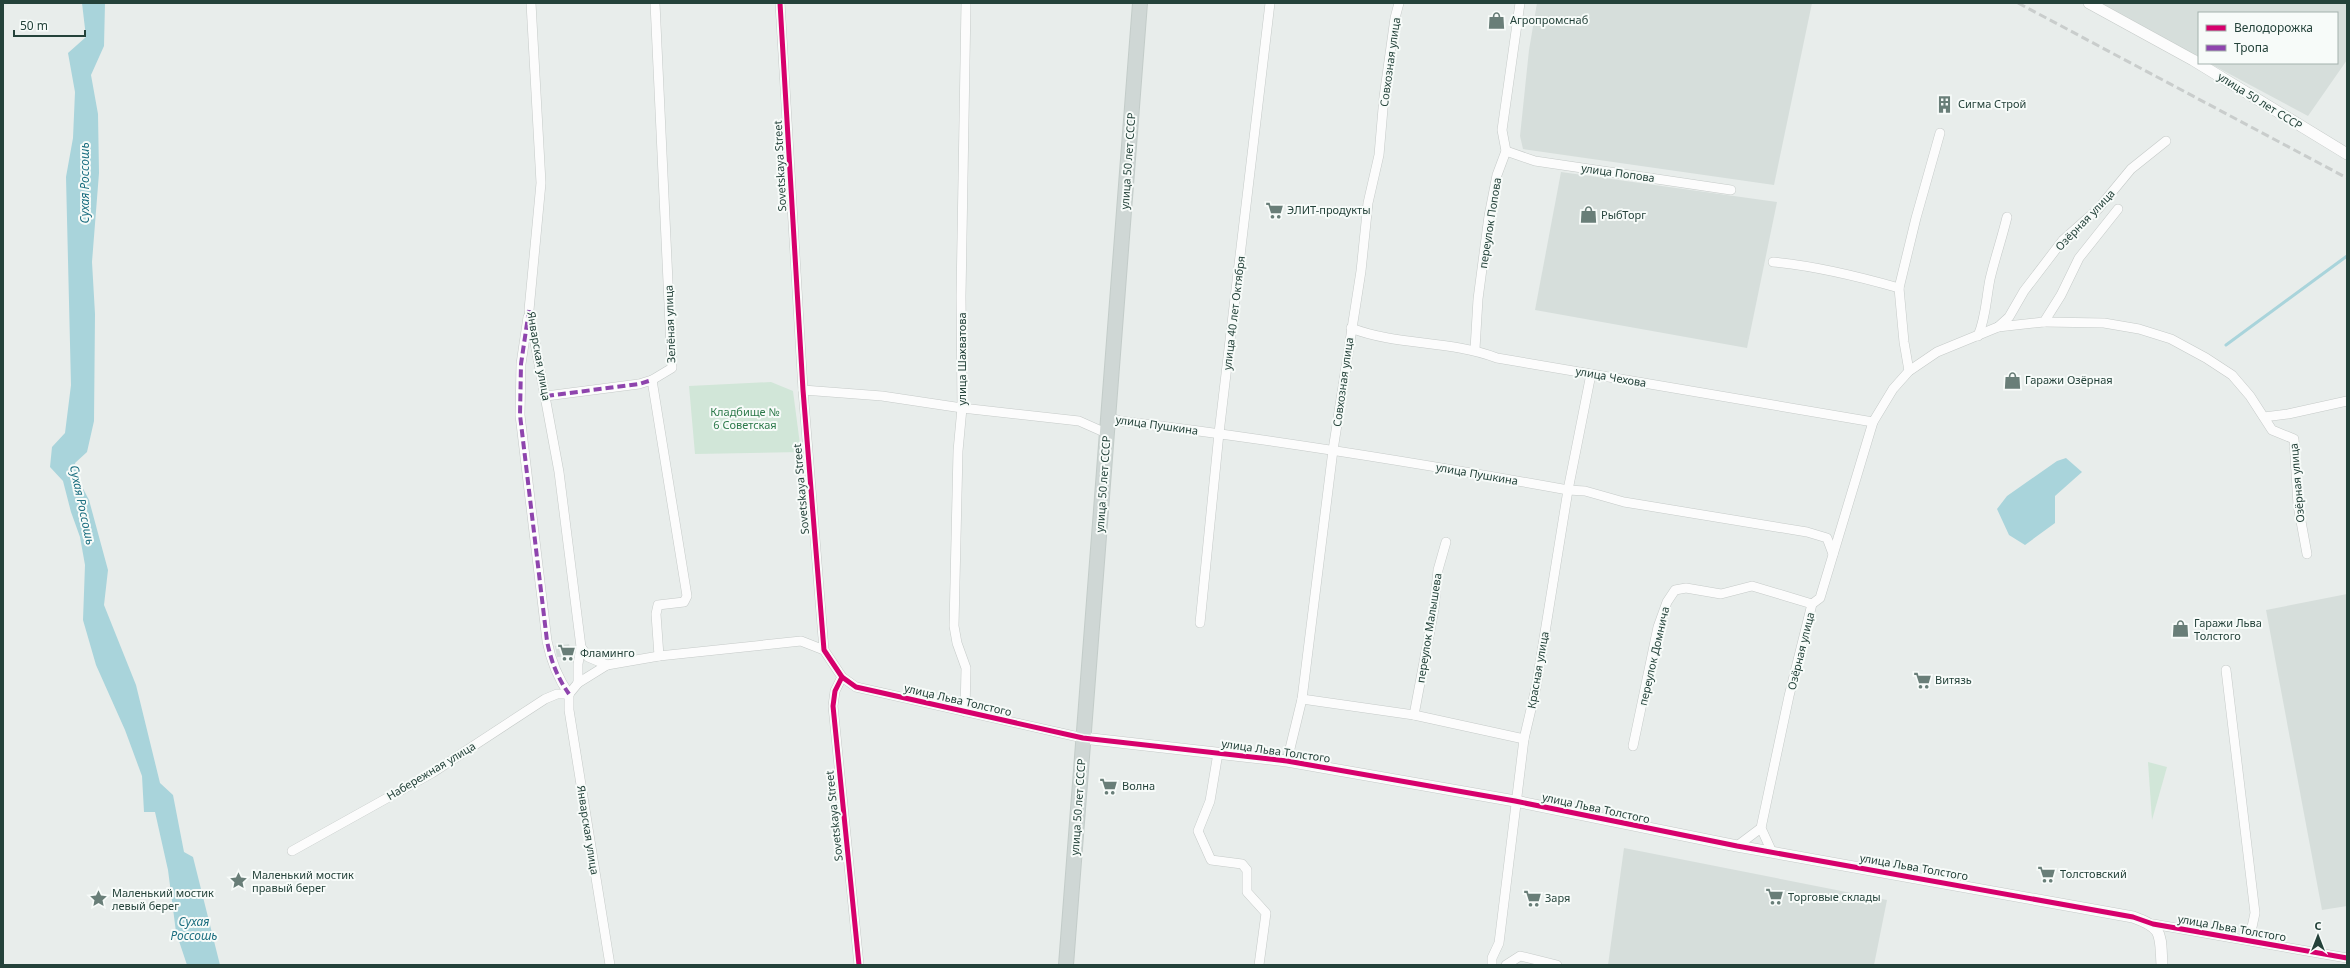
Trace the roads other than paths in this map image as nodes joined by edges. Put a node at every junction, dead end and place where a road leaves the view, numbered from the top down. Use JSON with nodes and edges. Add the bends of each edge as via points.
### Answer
{"nodes":[{"id":1,"x":531,"y":3,"type":"edge"},
{"id":2,"x":655,"y":3,"type":"edge"},
{"id":3,"x":780,"y":3,"type":"edge"},
{"id":4,"x":966,"y":3,"type":"edge"},
{"id":5,"x":1140,"y":3,"type":"edge"},
{"id":6,"x":1270,"y":3,"type":"edge"},
{"id":7,"x":1399,"y":3,"type":"edge"},
{"id":8,"x":1520,"y":3,"type":"edge"},
{"id":9,"x":2089,"y":3,"type":"edge"},
{"id":10,"x":2198,"y":63,"type":"edge"},
{"id":11,"x":2200,"y":64,"type":"edge"},
{"id":12,"x":1940,"y":133,"type":"dead end"},
{"id":13,"x":2166,"y":141,"type":"dead end"},
{"id":14,"x":1506,"y":151,"type":"junction"},
{"id":15,"x":2347,"y":154,"type":"edge"},
{"id":16,"x":1731,"y":190,"type":"dead end"},
{"id":17,"x":2118,"y":209,"type":"dead end"},
{"id":18,"x":2007,"y":217,"type":"dead end"},
{"id":19,"x":1773,"y":262,"type":"dead end"},
{"id":20,"x":1899,"y":288,"type":"junction"},
{"id":21,"x":529,"y":310,"type":"junction"},
{"id":22,"x":2044,"y":322,"type":"junction"},
{"id":23,"x":1998,"y":327,"type":"junction"},
{"id":24,"x":1351,"y":328,"type":"junction"},
{"id":25,"x":1978,"y":336,"type":"junction"},
{"id":26,"x":1475,"y":349,"type":"junction"},
{"id":27,"x":1909,"y":371,"type":"junction"},
{"id":28,"x":1590,"y":374,"type":"junction"},
{"id":29,"x":652,"y":380,"type":"junction"},
{"id":30,"x":803,"y":390,"type":"junction"},
{"id":31,"x":546,"y":396,"type":"junction"},
{"id":32,"x":2347,"y":401,"type":"edge"},
{"id":33,"x":962,"y":408,"type":"junction"},
{"id":34,"x":2264,"y":417,"type":"junction"},
{"id":35,"x":1108,"y":418,"type":"junction"},
{"id":36,"x":1872,"y":422,"type":"junction"},
{"id":37,"x":1106,"y":433,"type":"junction"},
{"id":38,"x":1219,"y":433,"type":"junction"},
{"id":39,"x":1333,"y":450,"type":"junction"},
{"id":40,"x":1568,"y":490,"type":"junction"},
{"id":41,"x":1446,"y":542,"type":"dead end"},
{"id":42,"x":1833,"y":554,"type":"junction"},
{"id":43,"x":2307,"y":554,"type":"dead end"},
{"id":44,"x":1812,"y":604,"type":"junction"},
{"id":45,"x":1200,"y":623,"type":"dead end"},
{"id":46,"x":581,"y":647,"type":"junction"},
{"id":47,"x":824,"y":650,"type":"junction"},
{"id":48,"x":659,"y":656,"type":"junction"},
{"id":49,"x":607,"y":665,"type":"junction"},
{"id":50,"x":2226,"y":670,"type":"dead end"},
{"id":51,"x":842,"y":677,"type":"junction"},
{"id":52,"x":578,"y":682,"type":"junction"},
{"id":53,"x":569,"y":694,"type":"junction"},
{"id":54,"x":1302,"y":698,"type":"junction"},
{"id":55,"x":965,"y":712,"type":"junction"},
{"id":56,"x":1414,"y":716,"type":"junction"},
{"id":57,"x":1083,"y":738,"type":"junction"},
{"id":58,"x":1524,"y":738,"type":"junction"},
{"id":59,"x":1633,"y":746,"type":"dead end"},
{"id":60,"x":1218,"y":753,"type":"junction"},
{"id":61,"x":1287,"y":761,"type":"junction"},
{"id":62,"x":1515,"y":801,"type":"junction"},
{"id":63,"x":1761,"y":828,"type":"junction"},
{"id":64,"x":1737,"y":846,"type":"junction"},
{"id":65,"x":292,"y":851,"type":"dead end"},
{"id":66,"x":1772,"y":852,"type":"junction"},
{"id":67,"x":2153,"y":924,"type":"junction"},
{"id":68,"x":2246,"y":939,"type":"junction"},
{"id":69,"x":2347,"y":958,"type":"edge"},
{"id":70,"x":610,"y":965,"type":"edge"},
{"id":71,"x":859,"y":965,"type":"edge"},
{"id":72,"x":1066,"y":965,"type":"edge"},
{"id":73,"x":1259,"y":965,"type":"edge"},
{"id":74,"x":1492,"y":965,"type":"edge"},
{"id":75,"x":1506,"y":965,"type":"edge"},
{"id":76,"x":1556,"y":965,"type":"edge"},
{"id":77,"x":2162,"y":965,"type":"edge"}],
"edges":[{"from":1,"to":21,"type":"street","name":"Январская улица","via":[[541,183]]},
{"from":2,"to":29,"type":"street","name":"Зелёная улица","via":[[672,368]]},
{"from":3,"to":30,"type":"street","name":"Sovetskaya Street"},
{"from":4,"to":33,"type":"street","name":"улица Шахватова","via":[[961,296]]},
{"from":5,"to":35,"type":"main road","name":"улица 50 лет СССР"},
{"from":6,"to":38,"type":"street","name":"улица 40 лет Октября"},
{"from":7,"to":24,"type":"street","name":"Совхозная улица","via":[[1384,97],[1379,155],[1368,203],[1361,271]]},
{"from":8,"to":14,"type":"street","via":[[1502,130]]},
{"from":9,"to":10,"type":"street","name":"улица 50 лет СССР"},
{"from":11,"to":15,"type":"street","name":"улица 50 лет СССР"},
{"from":12,"to":20,"type":"street"},
{"from":13,"to":23,"type":"street","name":"Озёрная улица","via":[[2131,169],[2098,209],[2063,240],[2024,292],[2009,317]]},
{"from":14,"to":16,"type":"street","name":"улица Попова","via":[[1535,161]]},
{"from":14,"to":26,"type":"street","name":"переулок Попова","via":[[1497,175],[1489,216],[1478,299]]},
{"from":17,"to":22,"type":"street","via":[[2079,258]]},
{"from":18,"to":25,"type":"street","via":[[1990,278],[1984,322]]},
{"from":19,"to":20,"type":"street","via":[[1802,264],[1848,273]]},
{"from":20,"to":27,"type":"street"},
{"from":21,"to":31,"type":"street","name":"Январская улица"},
{"from":21,"to":53,"type":"street","via":[[520,364],[520,415],[547,641],[558,678]]},
{"from":22,"to":23,"type":"street","name":"Озёрная улица"},
{"from":22,"to":34,"type":"street","name":"Озёрная улица","via":[[2104,322],[2171,339],[2232,375]]},
{"from":23,"to":25,"type":"street","name":"Озёрная улица"},
{"from":24,"to":26,"type":"street","name":"улица Чехова","via":[[1369,335]]},
{"from":24,"to":39,"type":"street","name":"Совхозная улица"},
{"from":25,"to":27,"type":"street","name":"Озёрная улица","via":[[1937,352]]},
{"from":26,"to":28,"type":"street","name":"улица Чехова","via":[[1497,358]]},
{"from":27,"to":36,"type":"street","name":"Озёрная улица","via":[[1893,389]]},
{"from":28,"to":36,"type":"street","name":"улица Чехова"},
{"from":28,"to":40,"type":"street","name":"Красная улица"},
{"from":29,"to":31,"type":"street","via":[[640,384]]},
{"from":29,"to":48,"type":"street","via":[[687,596],[684,602],[658,604],[656,614]]},
{"from":30,"to":33,"type":"street","name":"улица Пушкина","via":[[882,396]]},
{"from":30,"to":47,"type":"street","name":"Sovetskaya Street"},
{"from":31,"to":46,"type":"street","name":"Январская улица","via":[[559,472]]},
{"from":32,"to":34,"type":"street"},
{"from":33,"to":37,"type":"street","name":"улица Пушкина","via":[[1079,421]]},
{"from":33,"to":55,"type":"street","name":"улица Шахватова","via":[[958,458],[954,626],[966,668]]},
{"from":34,"to":43,"type":"street","name":"Озёрная улица","via":[[2272,430],[2294,438],[2298,505]]},
{"from":35,"to":37,"type":"main road","name":"улица 50 лет СССР"},
{"from":35,"to":38,"type":"street","name":"улица Пушкина"},
{"from":36,"to":42,"type":"street","name":"Озёрная улица"},
{"from":37,"to":57,"type":"main road","name":"улица 50 лет СССР"},
{"from":38,"to":39,"type":"street","name":"улица Пушкина"},
{"from":38,"to":45,"type":"street","name":"улица 40 лет Октября"},
{"from":39,"to":40,"type":"street","name":"улица Пушкина"},
{"from":39,"to":54,"type":"street","name":"Совхозная улица"},
{"from":40,"to":42,"type":"street","name":"улица Пушкина","via":[[1585,491],[1624,502],[1807,532],[1827,538]]},
{"from":40,"to":58,"type":"street","name":"Красная улица","via":[[1536,688]]},
{"from":41,"to":56,"type":"street","name":"переулок Малышева","via":[[1438,570],[1434,609]]},
{"from":42,"to":44,"type":"street","name":"Озёрная улица","via":[[1820,598]]},
{"from":44,"to":59,"type":"street","name":"переулок Домнича","via":[[1752,586],[1721,594],[1686,588],[1675,590],[1667,602],[1658,627]]},
{"from":44,"to":63,"type":"street","name":"Озёрная улица","via":[[1789,696]]},
{"from":46,"to":49,"type":"street","via":[[588,657]]},
{"from":46,"to":52,"type":"street","name":"Январская улица"},
{"from":47,"to":48,"type":"street","via":[[802,641]]},
{"from":47,"to":51,"type":"street","name":"Sovetskaya Street"},
{"from":48,"to":49,"type":"street"},
{"from":49,"to":52,"type":"street"},
{"from":50,"to":68,"type":"street","name":"улица Льва Толстого","via":[[2255,913]]},
{"from":51,"to":55,"type":"street","name":"улица Льва Толстого","via":[[856,687]]},
{"from":51,"to":71,"type":"street","name":"Sovetskaya Street","via":[[835,691],[833,706]]},
{"from":52,"to":53,"type":"street"},
{"from":53,"to":65,"type":"street","name":"Набережная улица","via":[[558,694],[545,699],[432,773]]},
{"from":53,"to":70,"type":"street","name":"Январская улица","via":[[569,710]]},
{"from":54,"to":56,"type":"street"},
{"from":54,"to":61,"type":"street","name":"Совхозная улица"},
{"from":55,"to":57,"type":"street","name":"улица Льва Толстого"},
{"from":56,"to":58,"type":"street"},
{"from":57,"to":60,"type":"street","name":"улица Льва Толстого"},
{"from":57,"to":72,"type":"main road","name":"улица 50 лет СССР"},
{"from":58,"to":62,"type":"street","name":"Красная улица"},
{"from":60,"to":61,"type":"street","name":"улица Льва Толстого"},
{"from":60,"to":73,"type":"street","via":[[1210,801],[1198,831],[1211,860],[1242,864],[1247,870],[1247,892],[1266,913]]},
{"from":61,"to":62,"type":"street","name":"улица Льва Толстого"},
{"from":62,"to":64,"type":"street","name":"улица Льва Толстого"},
{"from":62,"to":74,"type":"street","name":"Красная улица","via":[[1499,942],[1492,958]]},
{"from":63,"to":64,"type":"street"},
{"from":63,"to":66,"type":"street"},
{"from":64,"to":66,"type":"street","name":"улица Льва Толстого"},
{"from":66,"to":67,"type":"street","name":"улица Льва Толстого","via":[[2133,917]]},
{"from":67,"to":68,"type":"street","name":"улица Льва Толстого"},
{"from":67,"to":77,"type":"street","via":[[2159,935]]},
{"from":68,"to":69,"type":"street","name":"улица Льва Толстого"},
{"from":75,"to":76,"type":"street","via":[[1520,956]]}]}
